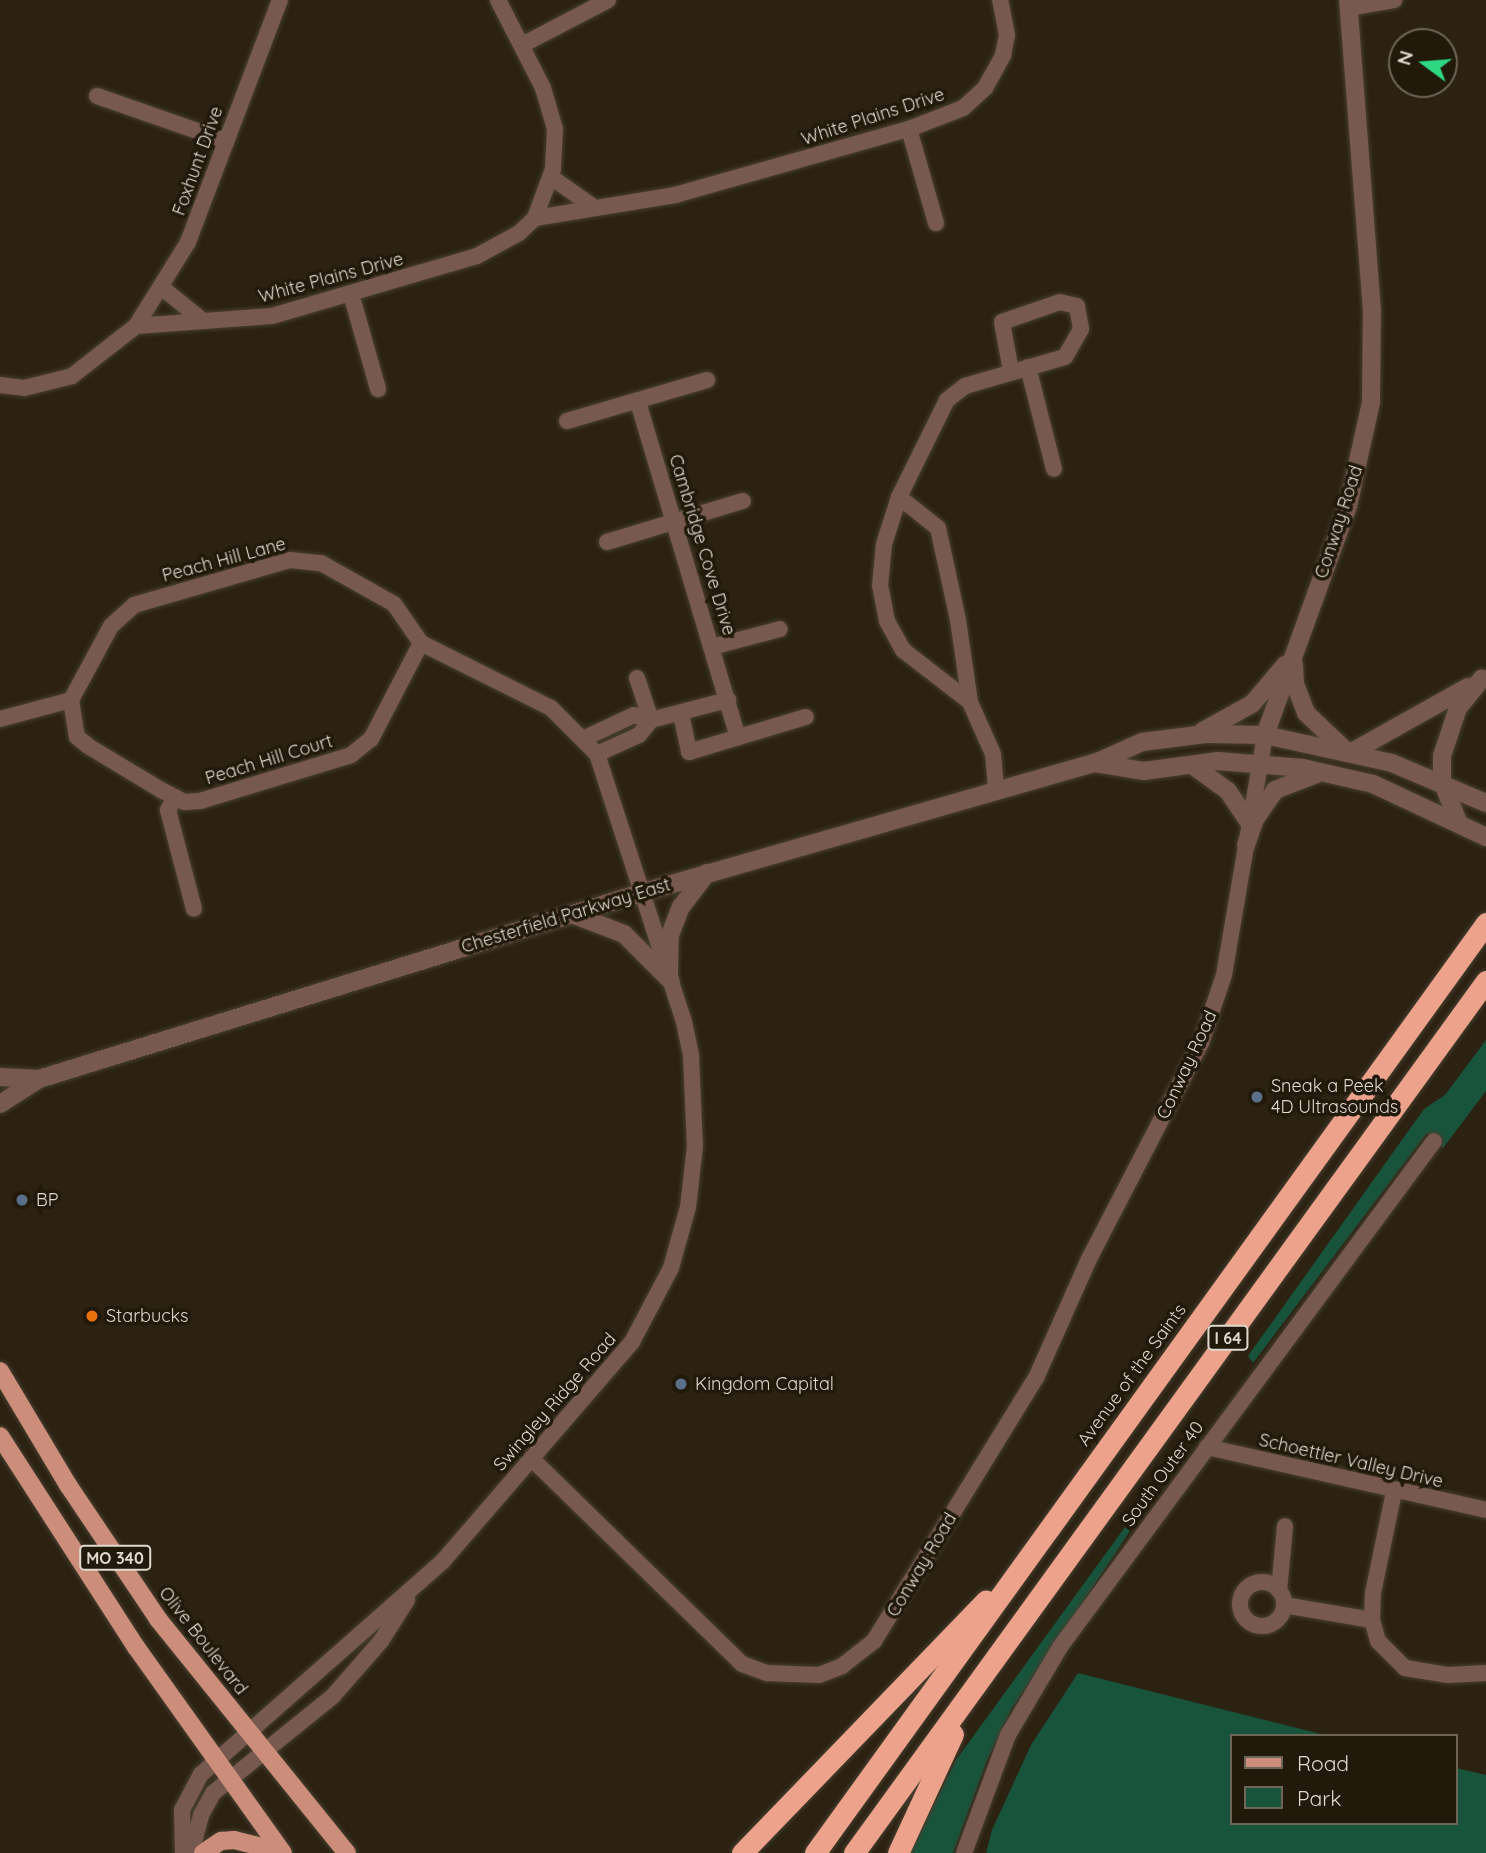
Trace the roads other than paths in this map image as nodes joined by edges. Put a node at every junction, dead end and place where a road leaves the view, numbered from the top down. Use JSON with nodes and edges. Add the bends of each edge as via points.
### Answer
{"nodes":[{"id":1,"x":280,"y":0,"type":"edge"},
{"id":2,"x":498,"y":0,"type":"edge"},
{"id":3,"x":608,"y":0,"type":"edge"},
{"id":4,"x":1000,"y":0,"type":"edge"},
{"id":5,"x":1389,"y":1,"type":"edge"},
{"id":6,"x":1348,"y":4,"type":"edge"},
{"id":7,"x":522,"y":45,"type":"junction"},
{"id":8,"x":97,"y":96,"type":"dead end"},
{"id":9,"x":909,"y":129,"type":"junction"},
{"id":10,"x":226,"y":141,"type":"junction"},
{"id":11,"x":551,"y":177,"type":"junction"},
{"id":12,"x":592,"y":206,"type":"junction"},
{"id":13,"x":535,"y":218,"type":"junction"},
{"id":14,"x":936,"y":223,"type":"dead end"},
{"id":15,"x":161,"y":287,"type":"junction"},
{"id":16,"x":351,"y":294,"type":"junction"},
{"id":17,"x":202,"y":320,"type":"junction"},
{"id":18,"x":136,"y":326,"type":"junction"},
{"id":19,"x":1028,"y":367,"type":"junction"},
{"id":20,"x":1011,"y":371,"type":"junction"},
{"id":21,"x":706,"y":380,"type":"dead end"},
{"id":22,"x":0,"y":384,"type":"edge"},
{"id":23,"x":377,"y":389,"type":"dead end"},
{"id":24,"x":638,"y":402,"type":"junction"},
{"id":25,"x":568,"y":422,"type":"dead end"},
{"id":26,"x":1054,"y":469,"type":"dead end"},
{"id":27,"x":899,"y":497,"type":"junction"},
{"id":28,"x":743,"y":501,"type":"dead end"},
{"id":29,"x":674,"y":520,"type":"junction"},
{"id":30,"x":607,"y":542,"type":"dead end"},
{"id":31,"x":780,"y":629,"type":"dead end"},
{"id":32,"x":421,"y":643,"type":"junction"},
{"id":33,"x":712,"y":647,"type":"junction"},
{"id":34,"x":1293,"y":657,"type":"junction"},
{"id":35,"x":1484,"y":676,"type":"edge"},
{"id":36,"x":637,"y":678,"type":"dead end"},
{"id":37,"x":71,"y":700,"type":"junction"},
{"id":38,"x":728,"y":700,"type":"junction"},
{"id":39,"x":970,"y":702,"type":"junction"},
{"id":40,"x":681,"y":714,"type":"junction"},
{"id":41,"x":806,"y":718,"type":"dead end"},
{"id":42,"x":0,"y":719,"type":"edge"},
{"id":43,"x":651,"y":720,"type":"junction"},
{"id":44,"x":1191,"y":736,"type":"junction"},
{"id":45,"x":1265,"y":736,"type":"junction"},
{"id":46,"x":738,"y":737,"type":"junction"},
{"id":47,"x":584,"y":738,"type":"junction"},
{"id":48,"x":1349,"y":751,"type":"junction"},
{"id":49,"x":597,"y":754,"type":"junction"},
{"id":50,"x":1095,"y":763,"type":"junction"},
{"id":51,"x":1260,"y":763,"type":"junction"},
{"id":52,"x":1192,"y":765,"type":"junction"},
{"id":53,"x":1323,"y":772,"type":"junction"},
{"id":54,"x":1441,"y":781,"type":"junction"},
{"id":55,"x":996,"y":788,"type":"junction"},
{"id":56,"x":175,"y":797,"type":"junction"},
{"id":57,"x":1486,"y":803,"type":"edge"},
{"id":58,"x":1250,"y":824,"type":"junction"},
{"id":59,"x":1459,"y":824,"type":"junction"},
{"id":60,"x":1486,"y":837,"type":"edge"},
{"id":61,"x":1246,"y":845,"type":"junction"},
{"id":62,"x":707,"y":873,"type":"junction"},
{"id":63,"x":643,"y":892,"type":"junction"},
{"id":64,"x":194,"y":909,"type":"dead end"},
{"id":65,"x":572,"y":914,"type":"junction"},
{"id":66,"x":1486,"y":923,"type":"edge"},
{"id":67,"x":670,"y":977,"type":"junction"},
{"id":68,"x":1486,"y":981,"type":"edge"},
{"id":69,"x":0,"y":1077,"type":"edge"},
{"id":70,"x":39,"y":1079,"type":"junction"},
{"id":71,"x":0,"y":1104,"type":"edge"},
{"id":72,"x":1434,"y":1141,"type":"dead end"},
{"id":73,"x":0,"y":1371,"type":"edge"},
{"id":74,"x":0,"y":1436,"type":"edge"},
{"id":75,"x":1207,"y":1447,"type":"junction"},
{"id":76,"x":531,"y":1459,"type":"junction"},
{"id":77,"x":1394,"y":1492,"type":"junction"},
{"id":78,"x":1486,"y":1510,"type":"edge"},
{"id":79,"x":1285,"y":1526,"type":"dead end"},
{"id":80,"x":1019,"y":1570,"type":"junction"},
{"id":81,"x":416,"y":1586,"type":"junction"},
{"id":82,"x":1372,"y":1620,"type":"junction"},
{"id":83,"x":1486,"y":1673,"type":"edge"},
{"id":84,"x":971,"y":1694,"type":"junction"},
{"id":85,"x":247,"y":1732,"type":"junction"},
{"id":86,"x":264,"y":1752,"type":"junction"},
{"id":87,"x":218,"y":1757,"type":"junction"},
{"id":88,"x":231,"y":1777,"type":"junction"},
{"id":89,"x":283,"y":1852,"type":"edge"},
{"id":90,"x":183,"y":1853,"type":"edge"},
{"id":91,"x":191,"y":1853,"type":"edge"},
{"id":92,"x":204,"y":1853,"type":"edge"},
{"id":93,"x":346,"y":1853,"type":"edge"},
{"id":94,"x":742,"y":1853,"type":"edge"},
{"id":95,"x":815,"y":1853,"type":"edge"},
{"id":96,"x":854,"y":1853,"type":"edge"},
{"id":97,"x":898,"y":1853,"type":"edge"},
{"id":98,"x":964,"y":1853,"type":"edge"}],
"edges":[{"from":1,"to":10,"type":"street","name":"Foxhunt Drive"},
{"from":2,"to":7,"type":"street"},
{"from":3,"to":7,"type":"street"},
{"from":4,"to":9,"type":"street","name":"White Plains Drive","via":[[1007,35],[1003,55],[985,88],[963,108]]},
{"from":5,"to":6,"type":"street"},
{"from":6,"to":34,"type":"street","name":"Conway Road","via":[[1372,311],[1371,402],[1348,506]]},
{"from":7,"to":11,"type":"street","via":[[543,88],[555,128]]},
{"from":8,"to":10,"type":"street"},
{"from":9,"to":12,"type":"street","name":"White Plains Drive","via":[[675,195]]},
{"from":9,"to":14,"type":"street"},
{"from":10,"to":15,"type":"street","name":"Foxhunt Drive","via":[[188,242]]},
{"from":11,"to":12,"type":"street"},
{"from":11,"to":13,"type":"street"},
{"from":12,"to":13,"type":"street","name":"White Plains Drive"},
{"from":13,"to":16,"type":"street","name":"White Plains Drive","via":[[519,233],[477,256]]},
{"from":15,"to":17,"type":"street"},
{"from":15,"to":18,"type":"street","name":"Foxhunt Drive"},
{"from":16,"to":17,"type":"street","name":"White Plains Drive","via":[[272,316]]},
{"from":16,"to":23,"type":"street"},
{"from":17,"to":18,"type":"street","name":"White Plains Drive"},
{"from":18,"to":22,"type":"street","via":[[72,376],[24,388]]},
{"from":19,"to":20,"type":"street"},
{"from":19,"to":20,"type":"street","via":[[1065,357],[1081,330],[1077,306],[1060,302],[1002,322]]},
{"from":19,"to":26,"type":"street"},
{"from":20,"to":27,"type":"street","via":[[965,386],[947,400]]},
{"from":21,"to":24,"type":"street"},
{"from":24,"to":25,"type":"street"},
{"from":24,"to":29,"type":"street","name":"Cambridge Cove Drive"},
{"from":27,"to":39,"type":"street","via":[[938,528]]},
{"from":27,"to":39,"type":"street","via":[[884,544],[880,586],[887,621],[903,650]]},
{"from":28,"to":29,"type":"street"},
{"from":29,"to":30,"type":"street"},
{"from":29,"to":33,"type":"street","name":"Cambridge Cove Drive"},
{"from":31,"to":33,"type":"street"},
{"from":32,"to":37,"type":"street","name":"Peach Hill Lane","via":[[394,604],[381,594],[321,563],[290,560],[134,605],[111,626]]},
{"from":32,"to":47,"type":"street","name":"Peach Hill Lane","via":[[551,708]]},
{"from":32,"to":56,"type":"street","name":"Peach Hill Court","via":[[371,739],[351,755],[200,801]]},
{"from":33,"to":38,"type":"street","name":"Cambridge Cove Drive"},
{"from":34,"to":44,"type":"street","via":[[1252,704],[1223,724]]},
{"from":34,"to":45,"type":"street","name":"Conway Road"},
{"from":34,"to":48,"type":"street","via":[[1295,684],[1306,713]]},
{"from":35,"to":48,"type":"street","via":[[1419,718]]},
{"from":35,"to":54,"type":"street","via":[[1447,730]]},
{"from":36,"to":43,"type":"street"},
{"from":37,"to":42,"type":"street"},
{"from":37,"to":56,"type":"street","name":"Peach Hill Court","via":[[78,737]]},
{"from":38,"to":40,"type":"street"},
{"from":38,"to":46,"type":"street","name":"Cambridge Cove Drive"},
{"from":39,"to":55,"type":"street","via":[[993,754]]},
{"from":40,"to":43,"type":"street"},
{"from":40,"to":46,"type":"street","via":[[689,752]]},
{"from":41,"to":46,"type":"street"},
{"from":43,"to":47,"type":"street","via":[[634,715]]},
{"from":43,"to":49,"type":"street","via":[[639,735]]},
{"from":44,"to":45,"type":"street","name":"Chesterfield Parkway East"},
{"from":44,"to":50,"type":"street","name":"Chesterfield Parkway East","via":[[1142,741]]},
{"from":45,"to":48,"type":"street","name":"Chesterfield Parkway East"},
{"from":45,"to":51,"type":"street","name":"Conway Road"},
{"from":47,"to":49,"type":"street","name":"Peach Hill Lane"},
{"from":48,"to":54,"type":"street","name":"Chesterfield Parkway East"},
{"from":49,"to":63,"type":"street","name":"Peach Hill Lane"},
{"from":50,"to":52,"type":"street","name":"Chesterfield Parkway East","via":[[1144,771]]},
{"from":50,"to":55,"type":"street","name":"Chesterfield Parkway East"},
{"from":51,"to":52,"type":"street","name":"Chesterfield Parkway East"},
{"from":51,"to":53,"type":"street","name":"Chesterfield Parkway East"},
{"from":51,"to":58,"type":"street","name":"Conway Road"},
{"from":52,"to":58,"type":"street","via":[[1228,791]]},
{"from":53,"to":59,"type":"street","name":"Chesterfield Parkway East","via":[[1373,784]]},
{"from":53,"to":61,"type":"street","via":[[1293,779],[1275,790],[1255,819]]},
{"from":54,"to":57,"type":"street","name":"Chesterfield Parkway East"},
{"from":54,"to":59,"type":"street"},
{"from":55,"to":62,"type":"street","name":"Chesterfield Parkway East"},
{"from":56,"to":64,"type":"street","via":[[168,810]]},
{"from":58,"to":61,"type":"street","name":"Conway Road"},
{"from":59,"to":60,"type":"street","name":"Chesterfield Parkway East"},
{"from":61,"to":76,"type":"street","name":"Conway Road","via":[[1224,975],[1201,1043],[1089,1259],[1035,1378],[885,1626],[859,1654],[818,1675],[767,1673],[742,1664]]},
{"from":62,"to":63,"type":"street","name":"Chesterfield Parkway East"},
{"from":62,"to":67,"type":"street","via":[[681,908],[670,935]]},
{"from":63,"to":65,"type":"street","name":"Chesterfield Parkway East"},
{"from":63,"to":67,"type":"street","name":"Swingley Ridge Road"},
{"from":65,"to":67,"type":"street","via":[[624,934]]},
{"from":65,"to":70,"type":"street","name":"Chesterfield Parkway East"},
{"from":66,"to":80,"type":"highway","name":"Avenue of the Saints","number":"I 64"},
{"from":67,"to":76,"type":"street","name":"Swingley Ridge Road","via":[[695,1080],[693,1177],[681,1240],[660,1294],[632,1342]]},
{"from":68,"to":84,"type":"highway","number":"I 64"},
{"from":69,"to":70,"type":"street","name":"Chesterfield Parkway East"},
{"from":70,"to":71,"type":"street","name":"Chesterfield Parkway East"},
{"from":72,"to":75,"type":"street","name":"South Outer 40"},
{"from":73,"to":85,"type":"main road","name":"Olive Boulevard","number":"MO 340","via":[[127,1575]]},
{"from":74,"to":87,"type":"main road","number":"MO 340","via":[[136,1647]]},
{"from":75,"to":77,"type":"street","name":"Schoettler Valley Drive"},
{"from":75,"to":98,"type":"street","name":"South Outer 40","via":[[1060,1647],[1008,1735]]},
{"from":76,"to":81,"type":"street","name":"Swingley Ridge Road"},
{"from":77,"to":78,"type":"street","name":"Schoettler Valley Drive"},
{"from":77,"to":82,"type":"street","via":[[1373,1593]]},
{"from":79,"to":82,"type":"street","via":[[1281,1598]]},
{"from":80,"to":94,"type":"highway","via":[[951,1632],[844,1751]]},
{"from":80,"to":95,"type":"highway","name":"Avenue of the Saints","number":"I 64"},
{"from":81,"to":85,"type":"street","name":"Swingley Ridge Road"},
{"from":81,"to":86,"type":"street","name":"Swingley Ridge Road","via":[[350,1678]]},
{"from":82,"to":83,"type":"street","via":[[1378,1642],[1405,1668],[1448,1675]]},
{"from":84,"to":96,"type":"highway","number":"I 64"},
{"from":84,"to":97,"type":"highway"},
{"from":85,"to":86,"type":"main road","name":"Olive Boulevard","number":"MO 340"},
{"from":85,"to":87,"type":"street","name":"Swingley Ridge Road"},
{"from":86,"to":88,"type":"street","name":"Swingley Ridge Road"},
{"from":86,"to":93,"type":"main road","name":"Olive Boulevard","number":"MO 340"},
{"from":87,"to":88,"type":"main road","number":"MO 340"},
{"from":87,"to":90,"type":"street","name":"Swingley Ridge Road","via":[[194,1783],[182,1810]]},
{"from":88,"to":89,"type":"main road","number":"MO 340"},
{"from":88,"to":91,"type":"street","name":"Swingley Ridge Road","via":[[206,1802]]},
{"from":89,"to":92,"type":"main road","via":[[234,1840],[221,1841]]}]}
